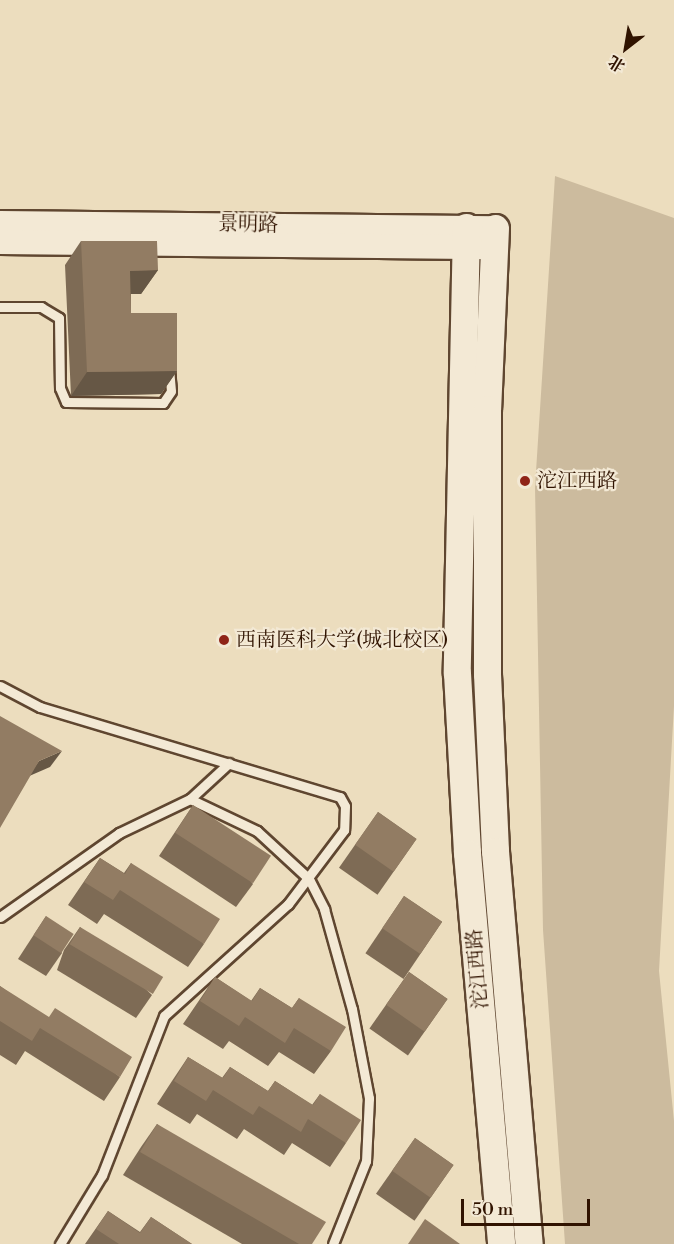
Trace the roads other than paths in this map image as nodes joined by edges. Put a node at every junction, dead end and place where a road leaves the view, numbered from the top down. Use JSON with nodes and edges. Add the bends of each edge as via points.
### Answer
{"nodes":[{"id":1,"x":0,"y":223,"type":"edge"},
{"id":2,"x":466,"y":237,"type":"junction"},
{"id":3,"x":495,"y":237,"type":"joint"},
{"id":4,"x":0,"y":242,"type":"edge"},
{"id":5,"x":0,"y":307,"type":"edge"},
{"id":6,"x":168,"y":355,"type":"edge"},
{"id":7,"x":0,"y":686,"type":"edge"},
{"id":8,"x":229,"y":763,"type":"junction"},
{"id":9,"x":190,"y":799,"type":"junction"},
{"id":10,"x":309,"y":879,"type":"junction"},
{"id":11,"x":0,"y":917,"type":"edge"},
{"id":12,"x":60,"y":1244,"type":"edge"},
{"id":13,"x":333,"y":1244,"type":"edge"},
{"id":14,"x":501,"y":1244,"type":"edge"},
{"id":15,"x":529,"y":1244,"type":"edge"}],
"edges":[{"from":1,"to":2,"type":"street","name":"景明路"},
{"from":2,"to":3,"type":"street","name":"景明路"},
{"from":2,"to":4,"type":"street","name":"景明路"},
{"from":2,"to":14,"type":"main road","name":"沱江西路","via":[[458,673],[467,854]]},
{"from":3,"to":15,"type":"main road","name":"沱江西路","via":[[487,409],[487,674],[495,851]]},
{"from":5,"to":6,"type":"lane","via":[[41,307],[59,318],[60,388],[66,402],[163,402],[171,391]]},
{"from":7,"to":8,"type":"lane","via":[[40,707]]},
{"from":8,"to":9,"type":"lane"},
{"from":8,"to":10,"type":"lane","via":[[340,797],[344,830]]},
{"from":9,"to":10,"type":"lane","via":[[256,831]]},
{"from":9,"to":11,"type":"lane","via":[[119,833]]},
{"from":10,"to":12,"type":"lane","via":[[164,1016],[102,1175]]},
{"from":10,"to":13,"type":"lane","via":[[324,909],[352,1009],[369,1098],[366,1161]]}]}
